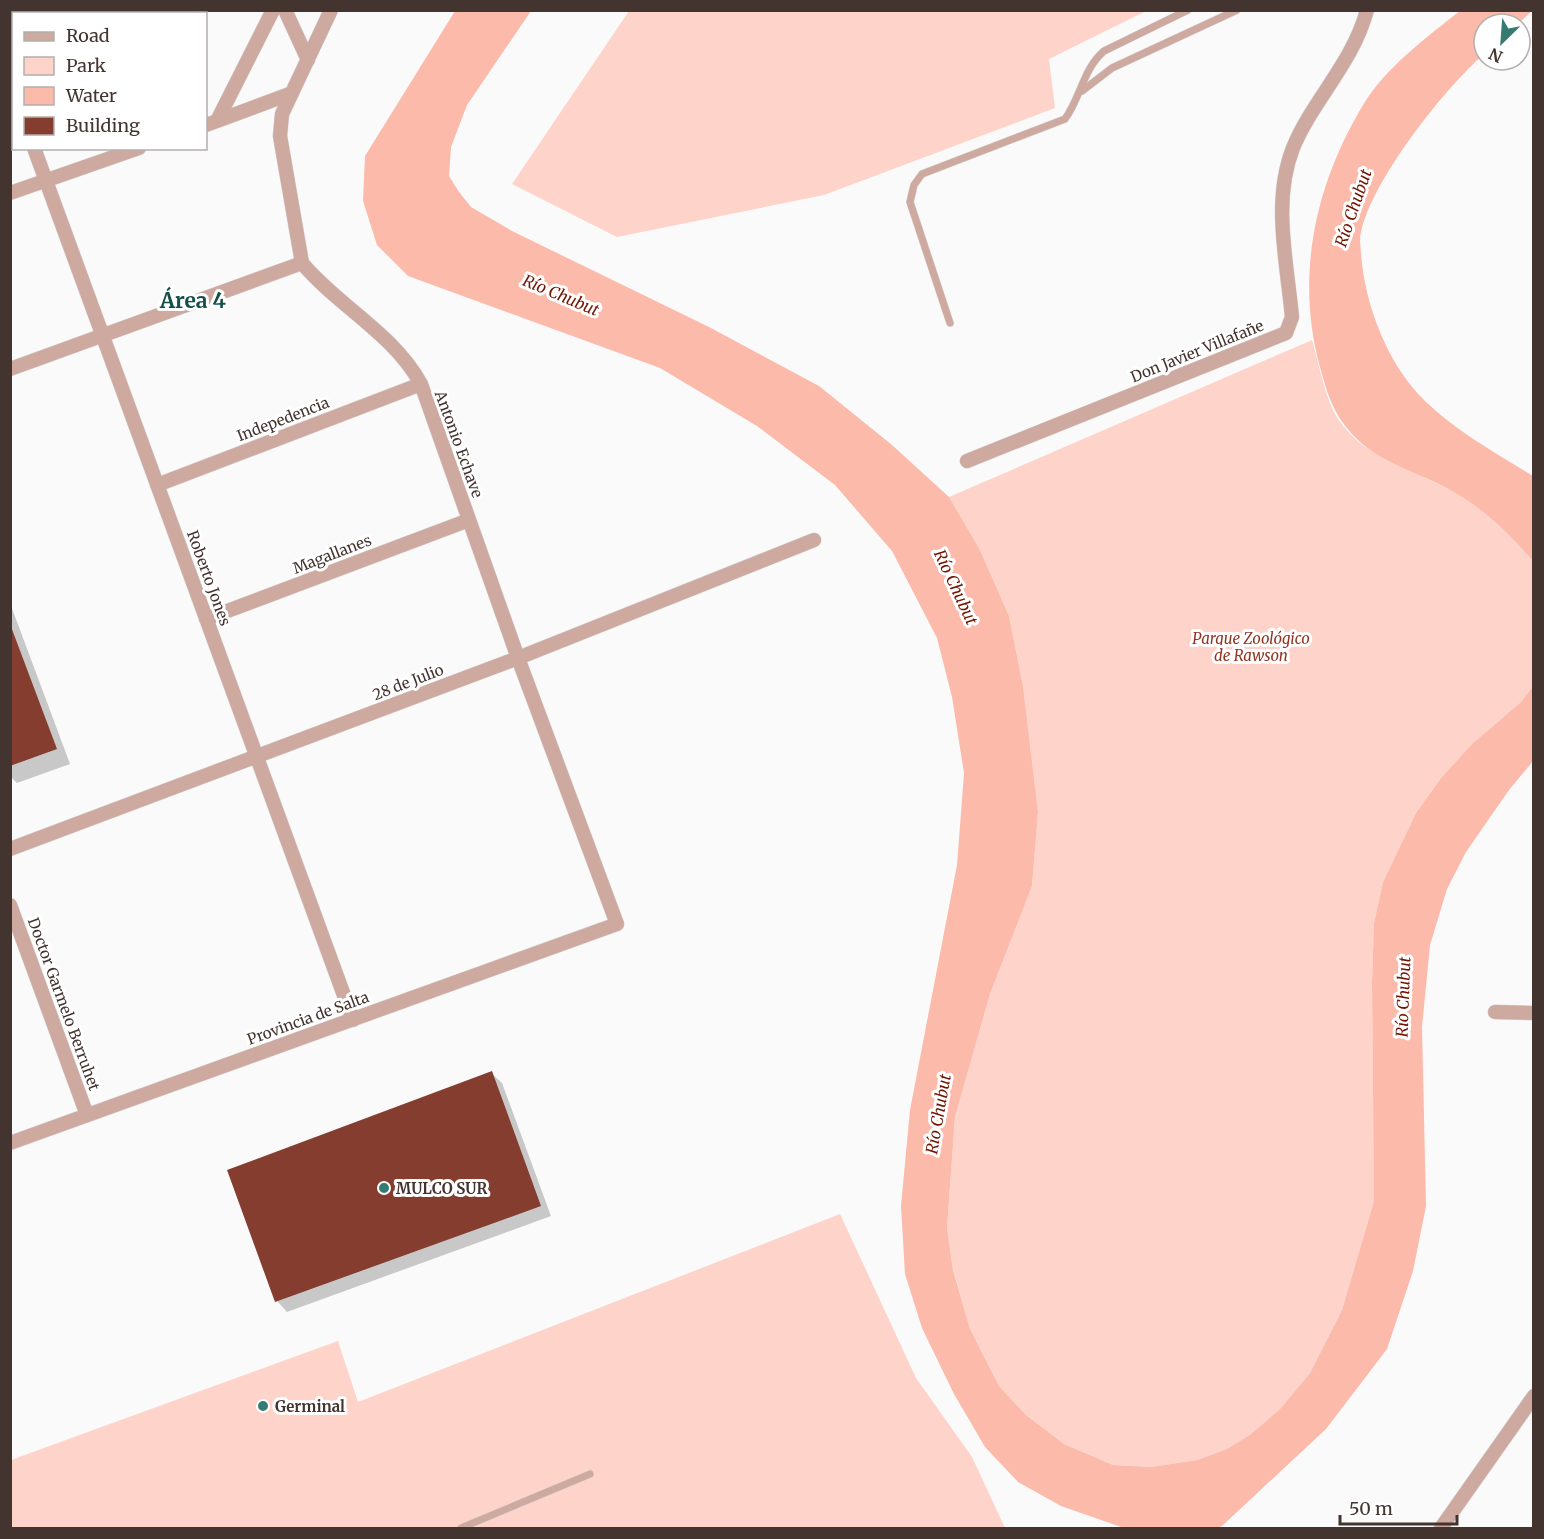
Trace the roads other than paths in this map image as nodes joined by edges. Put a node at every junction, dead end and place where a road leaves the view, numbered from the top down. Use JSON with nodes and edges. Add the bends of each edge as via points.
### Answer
{"nodes":[{"id":1,"x":273,"y":10,"type":"edge"},
{"id":2,"x":285,"y":10,"type":"edge"},
{"id":3,"x":331,"y":10,"type":"edge"},
{"id":4,"x":1188,"y":10,"type":"edge"},
{"id":5,"x":1237,"y":10,"type":"edge"},
{"id":6,"x":1367,"y":10,"type":"edge"},
{"id":7,"x":308,"y":60,"type":"junction"},
{"id":8,"x":292,"y":93,"type":"junction"},
{"id":9,"x":1080,"y":93,"type":"junction"},
{"id":10,"x":211,"y":123,"type":"edge"},
{"id":11,"x":35,"y":150,"type":"edge"},
{"id":12,"x":133,"y":150,"type":"edge"},
{"id":13,"x":46,"y":181,"type":"junction"},
{"id":14,"x":10,"y":193,"type":"edge"},
{"id":15,"x":303,"y":262,"type":"junction"},
{"id":16,"x":950,"y":323,"type":"dead end"},
{"id":17,"x":103,"y":336,"type":"junction"},
{"id":18,"x":10,"y":369,"type":"edge"},
{"id":19,"x":421,"y":384,"type":"junction"},
{"id":20,"x":967,"y":461,"type":"dead end"},
{"id":21,"x":157,"y":485,"type":"junction"},
{"id":22,"x":469,"y":520,"type":"junction"},
{"id":23,"x":814,"y":540,"type":"dead end"},
{"id":24,"x":206,"y":619,"type":"junction"},
{"id":25,"x":518,"y":658,"type":"junction"},
{"id":26,"x":257,"y":757,"type":"junction"},
{"id":27,"x":10,"y":849,"type":"edge"},
{"id":28,"x":10,"y":904,"type":"edge"},
{"id":29,"x":617,"y":924,"type":"joint"},
{"id":30,"x":1496,"y":1012,"type":"dead end"},
{"id":31,"x":1533,"y":1013,"type":"edge"},
{"id":32,"x":353,"y":1020,"type":"junction"},
{"id":33,"x":87,"y":1116,"type":"junction"},
{"id":34,"x":10,"y":1143,"type":"edge"},
{"id":35,"x":1533,"y":1396,"type":"edge"},
{"id":36,"x":590,"y":1474,"type":"dead end"},
{"id":37,"x":461,"y":1528,"type":"edge"},
{"id":38,"x":1441,"y":1528,"type":"edge"}],
"edges":[{"from":1,"to":10,"type":"street"},
{"from":2,"to":7,"type":"street"},
{"from":3,"to":7,"type":"street"},
{"from":4,"to":9,"type":"lane","via":[[1104,51],[1092,61]]},
{"from":5,"to":9,"type":"lane","via":[[1112,68]]},
{"from":6,"to":20,"type":"street","name":"Don Javier Villafañe","via":[[1354,44],[1293,147],[1286,173],[1281,197],[1292,317],[1286,333]]},
{"from":7,"to":8,"type":"street"},
{"from":8,"to":10,"type":"street"},
{"from":8,"to":15,"type":"street","via":[[282,114],[280,136]]},
{"from":9,"to":16,"type":"lane","via":[[1065,119],[922,174],[914,185],[910,202]]},
{"from":11,"to":13,"type":"street","name":"Roberto Jones"},
{"from":12,"to":13,"type":"street"},
{"from":13,"to":14,"type":"street"},
{"from":13,"to":17,"type":"street","name":"Roberto Jones"},
{"from":15,"to":17,"type":"street"},
{"from":15,"to":19,"type":"street","name":"Antonio Echave","via":[[315,278],[398,350]]},
{"from":17,"to":18,"type":"street"},
{"from":17,"to":21,"type":"street","name":"Roberto Jones"},
{"from":19,"to":21,"type":"street","name":"Indepedencia"},
{"from":19,"to":22,"type":"street","name":"Antonio Echave"},
{"from":21,"to":24,"type":"street","name":"Roberto Jones"},
{"from":22,"to":24,"type":"street","name":"Magallanes"},
{"from":22,"to":25,"type":"street","name":"Antonio Echave"},
{"from":23,"to":25,"type":"street","name":"28 de Julio"},
{"from":24,"to":26,"type":"street","name":"Roberto Jones"},
{"from":25,"to":26,"type":"street","name":"28 de Julio"},
{"from":25,"to":29,"type":"street","name":"Antonio Echave"},
{"from":26,"to":27,"type":"street","name":"28 de Julio"},
{"from":26,"to":32,"type":"street","name":"Roberto Jones"},
{"from":28,"to":33,"type":"street","name":"Doctor Garmelo Berruhet"},
{"from":29,"to":32,"type":"street","name":"Provincia de Salta"},
{"from":30,"to":31,"type":"street"},
{"from":32,"to":33,"type":"street","name":"Provincia de Salta"},
{"from":33,"to":34,"type":"street","name":"Provincia de Salta"},
{"from":35,"to":38,"type":"street"},
{"from":36,"to":37,"type":"lane"}]}
